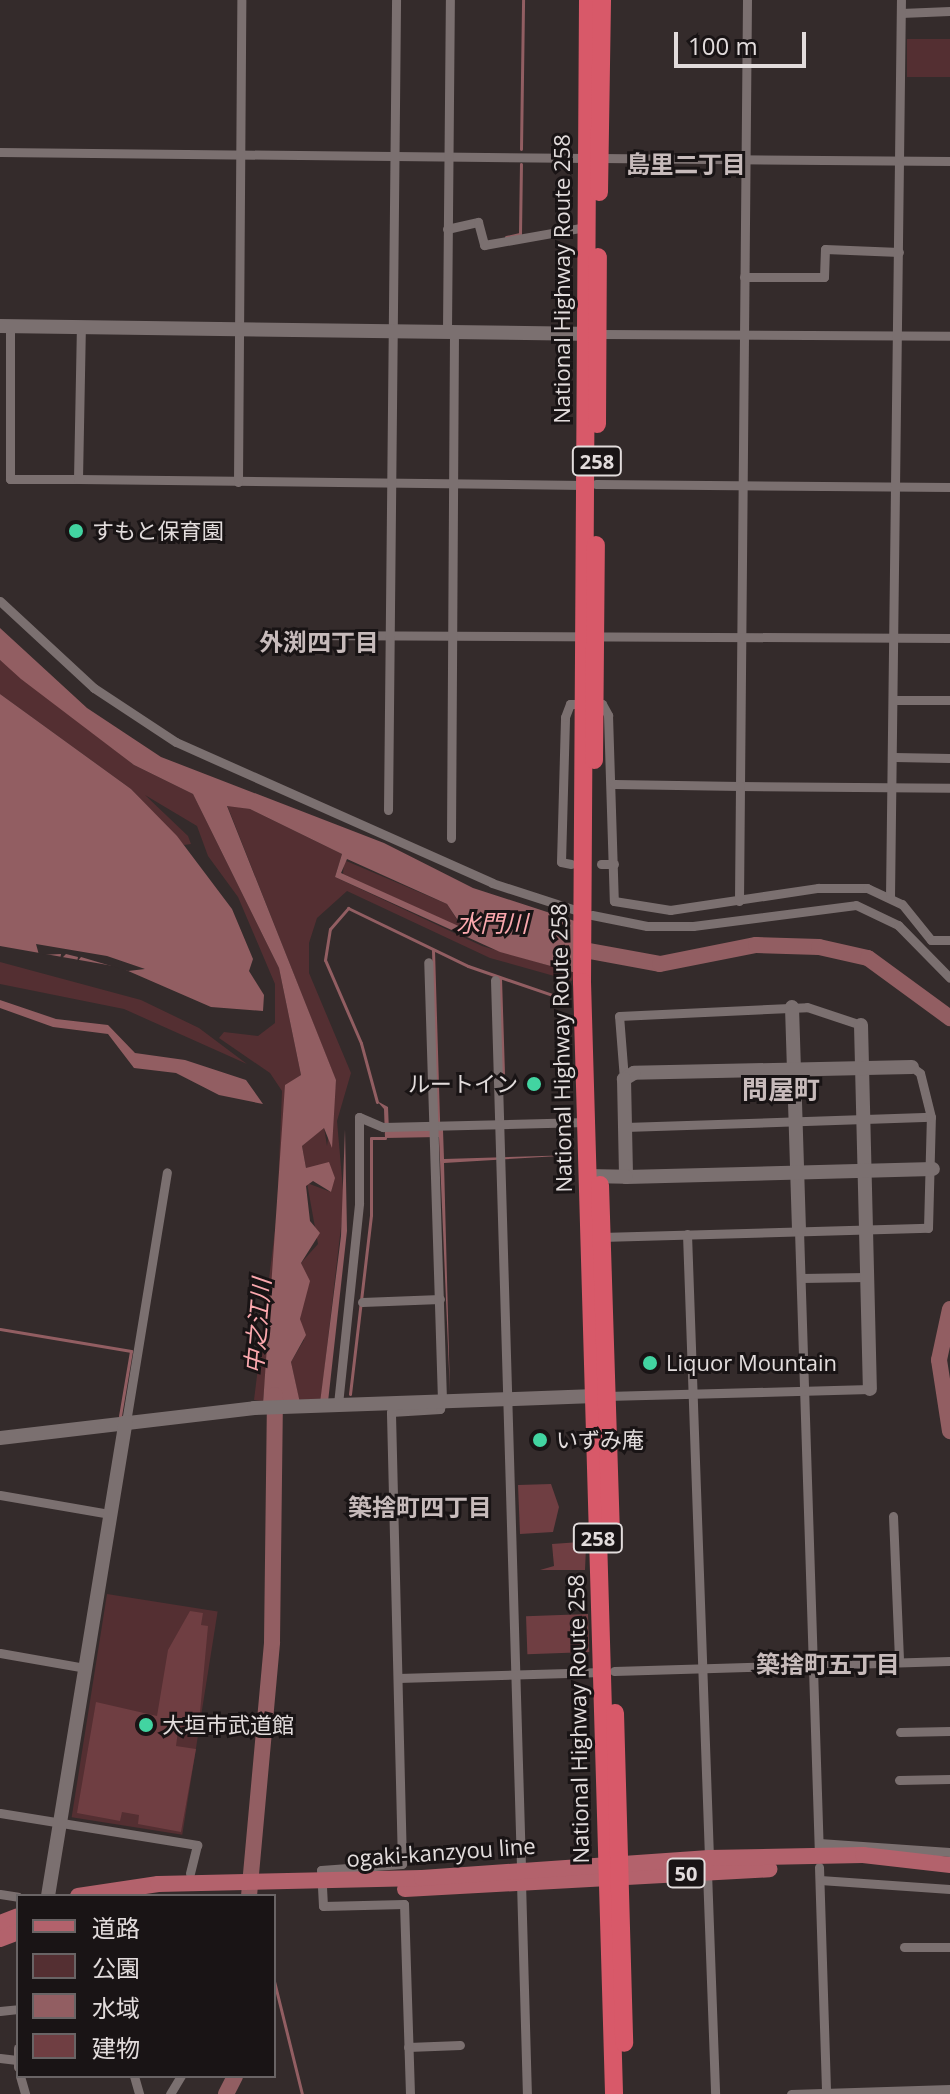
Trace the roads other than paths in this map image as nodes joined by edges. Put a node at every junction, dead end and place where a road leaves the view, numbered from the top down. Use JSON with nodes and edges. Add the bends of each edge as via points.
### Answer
{"nodes":[{"id":1,"x":241,"y":0,"type":"edge"},
{"id":2,"x":396,"y":0,"type":"edge"},
{"id":3,"x":450,"y":0,"type":"edge"},
{"id":4,"x":588,"y":0,"type":"edge"},
{"id":5,"x":602,"y":0,"type":"edge"},
{"id":6,"x":747,"y":0,"type":"edge"},
{"id":7,"x":901,"y":0,"type":"edge"},
{"id":8,"x":950,"y":11,"type":"edge"},
{"id":9,"x":901,"y":13,"type":"junction"},
{"id":10,"x":0,"y":152,"type":"edge"},
{"id":11,"x":240,"y":153,"type":"junction"},
{"id":12,"x":393,"y":155,"type":"junction"},
{"id":13,"x":448,"y":155,"type":"junction"},
{"id":14,"x":593,"y":158,"type":"junction"},
{"id":15,"x":746,"y":159,"type":"junction"},
{"id":16,"x":900,"y":161,"type":"junction"},
{"id":17,"x":950,"y":161,"type":"edge"},
{"id":18,"x":586,"y":227,"type":"junction"},
{"id":19,"x":447,"y":229,"type":"junction"},
{"id":20,"x":899,"y":252,"type":"junction"},
{"id":21,"x":744,"y":277,"type":"junction"},
{"id":22,"x":5,"y":326,"type":"edge"},
{"id":23,"x":81,"y":327,"type":"junction"},
{"id":24,"x":238,"y":328,"type":"junction"},
{"id":25,"x":391,"y":330,"type":"junction"},
{"id":26,"x":450,"y":330,"type":"junction"},
{"id":27,"x":591,"y":334,"type":"junction"},
{"id":28,"x":743,"y":334,"type":"junction"},
{"id":29,"x":898,"y":335,"type":"junction"},
{"id":30,"x":950,"y":336,"type":"edge"},
{"id":31,"x":5,"y":437,"type":"edge"},
{"id":32,"x":78,"y":479,"type":"junction"},
{"id":33,"x":238,"y":482,"type":"junction"},
{"id":34,"x":391,"y":483,"type":"junction"},
{"id":35,"x":452,"y":484,"type":"junction"},
{"id":36,"x":590,"y":485,"type":"junction"},
{"id":37,"x":743,"y":486,"type":"junction"},
{"id":38,"x":896,"y":486,"type":"junction"},
{"id":39,"x":950,"y":487,"type":"edge"},
{"id":40,"x":0,"y":601,"type":"edge"},
{"id":41,"x":389,"y":635,"type":"junction"},
{"id":42,"x":451,"y":636,"type":"junction"},
{"id":43,"x":741,"y":636,"type":"junction"},
{"id":44,"x":588,"y":637,"type":"junction"},
{"id":45,"x":895,"y":638,"type":"junction"},
{"id":46,"x":950,"y":638,"type":"edge"},
{"id":47,"x":294,"y":640,"type":"dead end"},
{"id":48,"x":895,"y":700,"type":"junction"},
{"id":49,"x":950,"y":700,"type":"edge"},
{"id":50,"x":588,"y":704,"type":"junction"},
{"id":51,"x":894,"y":757,"type":"junction"},
{"id":52,"x":950,"y":758,"type":"edge"},
{"id":53,"x":614,"y":784,"type":"junction"},
{"id":54,"x":740,"y":786,"type":"junction"},
{"id":55,"x":950,"y":788,"type":"edge"},
{"id":56,"x":895,"y":789,"type":"junction"},
{"id":57,"x":388,"y":810,"type":"dead end"},
{"id":58,"x":451,"y":838,"type":"dead end"},
{"id":59,"x":571,"y":864,"type":"dead end"},
{"id":60,"x":601,"y":864,"type":"dead end"},
{"id":61,"x":614,"y":864,"type":"junction"},
{"id":62,"x":890,"y":897,"type":"junction"},
{"id":63,"x":739,"y":901,"type":"junction"},
{"id":64,"x":587,"y":917,"type":"junction"},
{"id":65,"x":950,"y":940,"type":"edge"},
{"id":66,"x":428,"y":962,"type":"dead end"},
{"id":67,"x":950,"y":978,"type":"edge"},
{"id":68,"x":495,"y":980,"type":"dead end"},
{"id":69,"x":587,"y":982,"type":"junction"},
{"id":70,"x":792,"y":1007,"type":"junction"},
{"id":71,"x":861,"y":1025,"type":"joint"},
{"id":72,"x":912,"y":1067,"type":"joint"},
{"id":73,"x":862,"y":1068,"type":"junction"},
{"id":74,"x":794,"y":1070,"type":"junction"},
{"id":75,"x":624,"y":1079,"type":"junction"},
{"id":76,"x":931,"y":1117,"type":"junction"},
{"id":77,"x":863,"y":1121,"type":"junction"},
{"id":78,"x":586,"y":1122,"type":"junction"},
{"id":79,"x":499,"y":1123,"type":"junction"},
{"id":80,"x":795,"y":1123,"type":"junction"},
{"id":81,"x":625,"y":1127,"type":"junction"},
{"id":82,"x":434,"y":1131,"type":"junction"},
{"id":83,"x":933,"y":1169,"type":"junction"},
{"id":84,"x":797,"y":1170,"type":"junction"},
{"id":85,"x":864,"y":1170,"type":"junction"},
{"id":86,"x":167,"y":1172,"type":"dead end"},
{"id":87,"x":593,"y":1176,"type":"junction"},
{"id":88,"x":626,"y":1177,"type":"junction"},
{"id":89,"x":799,"y":1230,"type":"junction"},
{"id":90,"x":866,"y":1230,"type":"junction"},
{"id":91,"x":687,"y":1234,"type":"junction"},
{"id":92,"x":601,"y":1237,"type":"junction"},
{"id":93,"x":867,"y":1277,"type":"junction"},
{"id":94,"x":801,"y":1278,"type":"junction"},
{"id":95,"x":440,"y":1299,"type":"junction"},
{"id":96,"x":362,"y":1302,"type":"dead end"},
{"id":97,"x":870,"y":1389,"type":"joint"},
{"id":98,"x":806,"y":1390,"type":"junction"},
{"id":99,"x":694,"y":1393,"type":"junction"},
{"id":100,"x":599,"y":1396,"type":"junction"},
{"id":101,"x":508,"y":1399,"type":"junction"},
{"id":102,"x":442,"y":1400,"type":"junction"},
{"id":103,"x":336,"y":1404,"type":"junction"},
{"id":104,"x":126,"y":1422,"type":"junction"},
{"id":105,"x":0,"y":1438,"type":"edge"},
{"id":106,"x":0,"y":1495,"type":"edge"},
{"id":107,"x":110,"y":1514,"type":"junction"},
{"id":108,"x":893,"y":1516,"type":"dead end"},
{"id":109,"x":0,"y":1653,"type":"edge"},
{"id":110,"x":950,"y":1661,"type":"edge"},
{"id":111,"x":899,"y":1662,"type":"junction"},
{"id":112,"x":813,"y":1665,"type":"junction"},
{"id":113,"x":85,"y":1668,"type":"junction"},
{"id":114,"x":702,"y":1668,"type":"junction"},
{"id":115,"x":608,"y":1672,"type":"junction"},
{"id":116,"x":516,"y":1674,"type":"junction"},
{"id":117,"x":398,"y":1678,"type":"junction"},
{"id":118,"x":950,"y":1731,"type":"edge"},
{"id":119,"x":900,"y":1732,"type":"dead end"},
{"id":120,"x":950,"y":1779,"type":"edge"},
{"id":121,"x":899,"y":1780,"type":"dead end"},
{"id":122,"x":0,"y":1813,"type":"edge"},
{"id":123,"x":59,"y":1823,"type":"junction"},
{"id":124,"x":950,"y":1852,"type":"edge"},
{"id":125,"x":819,"y":1862,"type":"junction"},
{"id":126,"x":708,"y":1865,"type":"junction"},
{"id":127,"x":950,"y":1865,"type":"edge"},
{"id":128,"x":613,"y":1869,"type":"junction"},
{"id":129,"x":190,"y":1873,"type":"dead end"},
{"id":130,"x":521,"y":1876,"type":"junction"},
{"id":131,"x":950,"y":1876,"type":"edge"},
{"id":132,"x":216,"y":1889,"type":"junction"},
{"id":133,"x":950,"y":1889,"type":"edge"},
{"id":134,"x":48,"y":1894,"type":"edge"},
{"id":135,"x":91,"y":1894,"type":"edge"},
{"id":136,"x":197,"y":1894,"type":"edge"},
{"id":137,"x":904,"y":1947,"type":"dead end"},
{"id":138,"x":950,"y":1947,"type":"edge"},
{"id":139,"x":460,"y":2045,"type":"dead end"},
{"id":140,"x":408,"y":2047,"type":"junction"},
{"id":141,"x":950,"y":2089,"type":"edge"},
{"id":142,"x":911,"y":2092,"type":"edge"},
{"id":143,"x":410,"y":2094,"type":"edge"},
{"id":144,"x":527,"y":2094,"type":"edge"},
{"id":145,"x":614,"y":2094,"type":"edge"},
{"id":146,"x":625,"y":2094,"type":"edge"},
{"id":147,"x":715,"y":2094,"type":"edge"},
{"id":148,"x":791,"y":2094,"type":"edge"},
{"id":149,"x":826,"y":2094,"type":"edge"}],
"edges":[{"from":1,"to":11,"type":"street"},
{"from":2,"to":12,"type":"street"},
{"from":3,"to":13,"type":"street"},
{"from":4,"to":14,"type":"highway","name":"National Highway Route 258","number":"258"},
{"from":5,"to":14,"type":"highway","name":"National Highway Route 258","number":"258"},
{"from":6,"to":15,"type":"street"},
{"from":7,"to":9,"type":"street"},
{"from":8,"to":9,"type":"street"},
{"from":9,"to":16,"type":"street"},
{"from":10,"to":11,"type":"street"},
{"from":11,"to":12,"type":"street"},
{"from":11,"to":24,"type":"street"},
{"from":12,"to":13,"type":"street"},
{"from":12,"to":25,"type":"street"},
{"from":13,"to":14,"type":"street"},
{"from":13,"to":19,"type":"street"},
{"from":14,"to":15,"type":"street"},
{"from":14,"to":18,"type":"highway","name":"National Highway Route 258","number":"258"},
{"from":14,"to":27,"type":"highway","name":"National Highway Route 258","number":"258"},
{"from":15,"to":16,"type":"street"},
{"from":15,"to":21,"type":"street"},
{"from":16,"to":17,"type":"street"},
{"from":16,"to":20,"type":"street"},
{"from":18,"to":19,"type":"street","via":[[484,245],[478,222]]},
{"from":18,"to":27,"type":"highway","name":"National Highway Route 258","number":"258"},
{"from":19,"to":26,"type":"street"},
{"from":20,"to":21,"type":"street","via":[[825,249],[824,277]]},
{"from":20,"to":29,"type":"street"},
{"from":21,"to":28,"type":"street"},
{"from":22,"to":23,"type":"street"},
{"from":22,"to":31,"type":"street"},
{"from":23,"to":24,"type":"street"},
{"from":23,"to":32,"type":"street"},
{"from":24,"to":25,"type":"street"},
{"from":24,"to":33,"type":"street"},
{"from":25,"to":26,"type":"street"},
{"from":25,"to":34,"type":"street"},
{"from":26,"to":27,"type":"street"},
{"from":26,"to":35,"type":"street"},
{"from":27,"to":28,"type":"street"},
{"from":27,"to":36,"type":"highway","name":"National Highway Route 258","number":"258"},
{"from":28,"to":29,"type":"street"},
{"from":28,"to":37,"type":"street"},
{"from":29,"to":30,"type":"street"},
{"from":29,"to":38,"type":"street"},
{"from":31,"to":32,"type":"street","via":[[10,479]]},
{"from":32,"to":33,"type":"street"},
{"from":33,"to":34,"type":"street"},
{"from":34,"to":35,"type":"street"},
{"from":34,"to":41,"type":"street"},
{"from":35,"to":36,"type":"street"},
{"from":35,"to":42,"type":"street"},
{"from":36,"to":37,"type":"street"},
{"from":36,"to":44,"type":"highway","name":"National Highway Route 258","number":"258"},
{"from":37,"to":38,"type":"street"},
{"from":37,"to":43,"type":"street"},
{"from":38,"to":39,"type":"street"},
{"from":38,"to":45,"type":"street"},
{"from":40,"to":64,"type":"street","via":[[94,688],[176,742],[492,883]]},
{"from":41,"to":42,"type":"street"},
{"from":41,"to":47,"type":"street","via":[[294,635]]},
{"from":41,"to":57,"type":"street"},
{"from":42,"to":44,"type":"street"},
{"from":42,"to":58,"type":"street"},
{"from":43,"to":44,"type":"street"},
{"from":43,"to":45,"type":"street"},
{"from":43,"to":54,"type":"street"},
{"from":44,"to":50,"type":"highway","name":"National Highway Route 258","number":"258"},
{"from":45,"to":46,"type":"street"},
{"from":45,"to":48,"type":"street"},
{"from":48,"to":49,"type":"street"},
{"from":48,"to":51,"type":"street"},
{"from":50,"to":53,"type":"street","via":[[602,704],[608,715]]},
{"from":50,"to":59,"type":"street","via":[[570,704],[565,717],[561,862]]},
{"from":50,"to":64,"type":"highway","name":"National Highway Route 258","number":"258"},
{"from":51,"to":52,"type":"street"},
{"from":51,"to":56,"type":"street"},
{"from":53,"to":54,"type":"street"},
{"from":53,"to":61,"type":"street"},
{"from":54,"to":56,"type":"street"},
{"from":54,"to":63,"type":"street"},
{"from":55,"to":56,"type":"street"},
{"from":56,"to":62,"type":"street"},
{"from":60,"to":61,"type":"street"},
{"from":61,"to":63,"type":"street","via":[[614,901],[670,910]]},
{"from":62,"to":63,"type":"street","via":[[845,886]]},
{"from":62,"to":65,"type":"street","via":[[931,940]]},
{"from":64,"to":67,"type":"street","via":[[693,926],[856,905],[898,925]]},
{"from":64,"to":69,"type":"highway","name":"National Highway Route 258","number":"258"},
{"from":66,"to":82,"type":"street"},
{"from":68,"to":79,"type":"street"},
{"from":69,"to":78,"type":"highway","name":"National Highway Route 258","number":"258"},
{"from":69,"to":87,"type":"highway","name":"National Highway Route 258","number":"258"},
{"from":70,"to":71,"type":"street","via":[[831,1012]]},
{"from":70,"to":74,"type":"street"},
{"from":70,"to":75,"type":"street","via":[[699,1017],[619,1016]]},
{"from":71,"to":73,"type":"street"},
{"from":72,"to":73,"type":"street"},
{"from":72,"to":76,"type":"street","via":[[920,1073]]},
{"from":73,"to":74,"type":"street"},
{"from":73,"to":77,"type":"street"},
{"from":74,"to":75,"type":"street","via":[[634,1073]]},
{"from":74,"to":80,"type":"street"},
{"from":75,"to":81,"type":"street"},
{"from":76,"to":77,"type":"street"},
{"from":76,"to":83,"type":"street"},
{"from":77,"to":80,"type":"street"},
{"from":77,"to":85,"type":"street"},
{"from":78,"to":79,"type":"street"},
{"from":78,"to":87,"type":"highway","name":"National Highway Route 258","number":"258"},
{"from":79,"to":82,"type":"street"},
{"from":79,"to":101,"type":"street"},
{"from":80,"to":81,"type":"street"},
{"from":80,"to":84,"type":"street"},
{"from":81,"to":88,"type":"street"},
{"from":82,"to":95,"type":"street"},
{"from":82,"to":103,"type":"street","via":[[359,1117],[359,1203]]},
{"from":83,"to":85,"type":"street"},
{"from":83,"to":90,"type":"street","via":[[928,1228]]},
{"from":84,"to":85,"type":"street"},
{"from":84,"to":88,"type":"street"},
{"from":84,"to":89,"type":"street"},
{"from":85,"to":90,"type":"street"},
{"from":86,"to":104,"type":"street"},
{"from":87,"to":88,"type":"street"},
{"from":87,"to":92,"type":"highway","name":"National Highway Route 258","number":"258"},
{"from":87,"to":100,"type":"highway","name":"National Highway Route 258","number":"258"},
{"from":89,"to":90,"type":"street"},
{"from":89,"to":91,"type":"street"},
{"from":89,"to":94,"type":"street"},
{"from":90,"to":93,"type":"street"},
{"from":91,"to":92,"type":"street"},
{"from":91,"to":99,"type":"street"},
{"from":92,"to":100,"type":"highway","name":"National Highway Route 258","number":"258"},
{"from":93,"to":94,"type":"street"},
{"from":93,"to":97,"type":"street"},
{"from":94,"to":98,"type":"street"},
{"from":95,"to":96,"type":"street"},
{"from":95,"to":102,"type":"street"},
{"from":97,"to":98,"type":"street"},
{"from":98,"to":99,"type":"street"},
{"from":98,"to":112,"type":"street"},
{"from":99,"to":100,"type":"street"},
{"from":99,"to":114,"type":"street"},
{"from":100,"to":101,"type":"street"},
{"from":100,"to":115,"type":"highway","name":"National Highway Route 258","number":"258"},
{"from":101,"to":102,"type":"street"},
{"from":101,"to":116,"type":"street"},
{"from":102,"to":103,"type":"street"},
{"from":102,"to":117,"type":"street","via":[[440,1409],[391,1412]]},
{"from":103,"to":104,"type":"street"},
{"from":104,"to":105,"type":"street"},
{"from":104,"to":107,"type":"street"},
{"from":106,"to":107,"type":"street"},
{"from":107,"to":113,"type":"street"},
{"from":108,"to":111,"type":"street"},
{"from":109,"to":113,"type":"street"},
{"from":110,"to":111,"type":"street"},
{"from":111,"to":112,"type":"street"},
{"from":112,"to":114,"type":"street"},
{"from":112,"to":125,"type":"street"},
{"from":113,"to":123,"type":"street"},
{"from":114,"to":115,"type":"street"},
{"from":114,"to":126,"type":"street"},
{"from":115,"to":116,"type":"street"},
{"from":115,"to":128,"type":"highway","name":"National Highway Route 258","number":"258"},
{"from":116,"to":117,"type":"street"},
{"from":116,"to":130,"type":"street"},
{"from":117,"to":140,"type":"street","via":[[402,1864],[321,1870],[323,1906],[404,1904]]},
{"from":118,"to":119,"type":"street"},
{"from":120,"to":121,"type":"street"},
{"from":122,"to":123,"type":"street"},
{"from":123,"to":129,"type":"street","via":[[197,1845]]},
{"from":123,"to":134,"type":"street"},
{"from":124,"to":125,"type":"street"},
{"from":125,"to":126,"type":"main road","name":"ogaki-kanzyou line","number":"50"},
{"from":125,"to":127,"type":"main road","name":"ogaki-kanzyou line","number":"50"},
{"from":125,"to":131,"type":"main road","name":"ogaki-kanzyou line","number":"50"},
{"from":125,"to":133,"type":"street"},
{"from":125,"to":149,"type":"street"},
{"from":126,"to":128,"type":"main road","name":"ogaki-kanzyou line","number":"50"},
{"from":126,"to":147,"type":"street"},
{"from":128,"to":130,"type":"main road","name":"ogaki-kanzyou line","number":"50"},
{"from":128,"to":145,"type":"highway","name":"National Highway Route 258","number":"258"},
{"from":128,"to":146,"type":"highway","name":"National Highway Route 258","number":"258"},
{"from":130,"to":132,"type":"main road","name":"ogaki-kanzyou line","number":"50"},
{"from":130,"to":144,"type":"street"},
{"from":132,"to":135,"type":"main road","name":"ogaki-kanzyou line","number":"50","via":[[158,1884]]},
{"from":132,"to":136,"type":"main road","name":"ogaki-kanzyou line","number":"50"},
{"from":137,"to":138,"type":"street"},
{"from":139,"to":140,"type":"street"},
{"from":140,"to":143,"type":"street"},
{"from":141,"to":142,"type":"street"},
{"from":142,"to":149,"type":"street"},
{"from":148,"to":149,"type":"street"}]}
